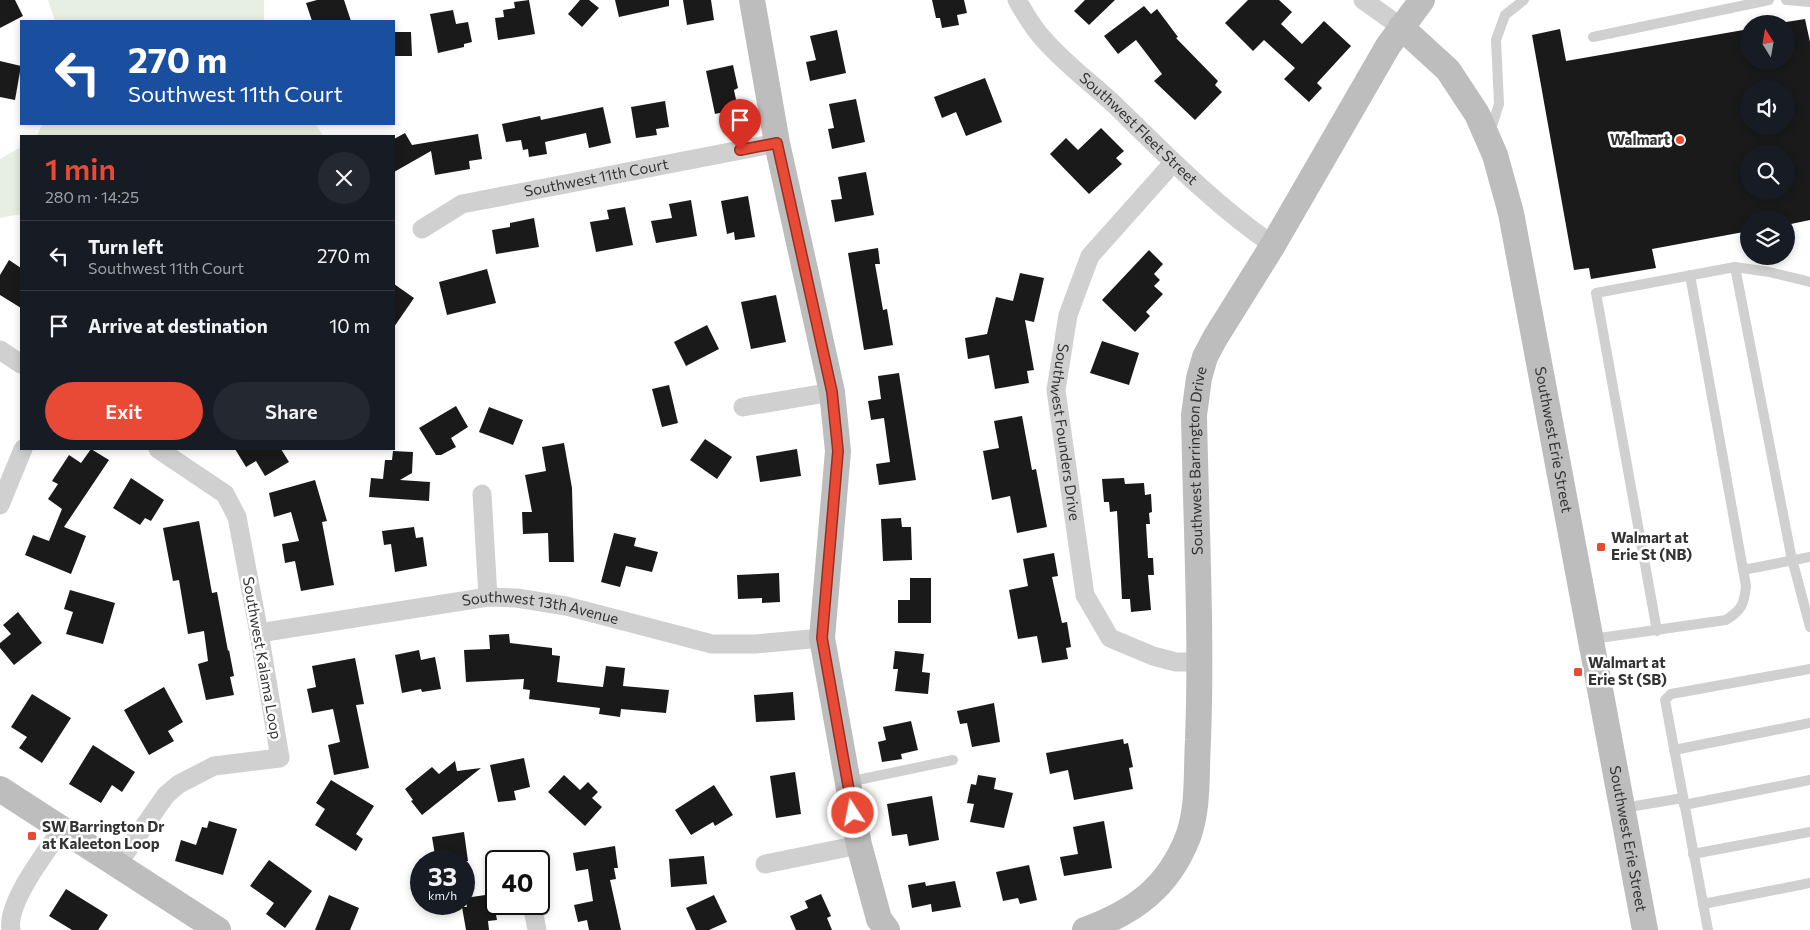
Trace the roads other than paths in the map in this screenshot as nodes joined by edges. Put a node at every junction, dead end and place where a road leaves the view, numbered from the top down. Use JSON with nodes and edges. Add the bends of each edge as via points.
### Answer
{"nodes":[{"id":1,"x":752,"y":0,"type":"edge"},
{"id":2,"x":1017,"y":0,"type":"edge"},
{"id":3,"x":1363,"y":0,"type":"edge"},
{"id":4,"x":1422,"y":0,"type":"edge"},
{"id":5,"x":1524,"y":0,"type":"edge"},
{"id":6,"x":1786,"y":0,"type":"edge"},
{"id":7,"x":1762,"y":1,"type":"edge"},
{"id":8,"x":1810,"y":2,"type":"edge"},
{"id":9,"x":1401,"y":27,"type":"junction"},
{"id":10,"x":1593,"y":37,"type":"dead end"},
{"id":11,"x":1488,"y":137,"type":"junction"},
{"id":12,"x":777,"y":143,"type":"junction"},
{"id":13,"x":1172,"y":163,"type":"junction"},
{"id":14,"x":422,"y":229,"type":"dead end"},
{"id":15,"x":1273,"y":245,"type":"junction"},
{"id":16,"x":1735,"y":267,"type":"junction"},
{"id":17,"x":1690,"y":275,"type":"junction"},
{"id":18,"x":1810,"y":282,"type":"edge"},
{"id":19,"x":0,"y":350,"type":"edge"},
{"id":20,"x":20,"y":363,"type":"edge"},
{"id":21,"x":832,"y":392,"type":"junction"},
{"id":22,"x":743,"y":407,"type":"dead end"},
{"id":23,"x":24,"y":450,"type":"edge"},
{"id":24,"x":159,"y":450,"type":"edge"},
{"id":25,"x":482,"y":494,"type":"dead end"},
{"id":26,"x":0,"y":505,"type":"edge"},
{"id":27,"x":1810,"y":558,"type":"edge"},
{"id":28,"x":1792,"y":561,"type":"junction"},
{"id":29,"x":1743,"y":570,"type":"junction"},
{"id":30,"x":488,"y":597,"type":"junction"},
{"id":31,"x":1810,"y":627,"type":"edge"},
{"id":32,"x":1657,"y":631,"type":"junction"},
{"id":33,"x":259,"y":633,"type":"junction"},
{"id":34,"x":822,"y":638,"type":"junction"},
{"id":35,"x":1590,"y":639,"type":"junction"},
{"id":36,"x":1199,"y":662,"type":"junction"},
{"id":37,"x":1810,"y":669,"type":"edge"},
{"id":38,"x":1810,"y":723,"type":"edge"},
{"id":39,"x":1674,"y":750,"type":"junction"},
{"id":40,"x":953,"y":760,"type":"dead end"},
{"id":41,"x":1810,"y":780,"type":"edge"},
{"id":42,"x":847,"y":782,"type":"junction"},
{"id":43,"x":0,"y":789,"type":"edge"},
{"id":44,"x":1684,"y":801,"type":"junction"},
{"id":45,"x":1622,"y":808,"type":"junction"},
{"id":46,"x":62,"y":829,"type":"junction"},
{"id":47,"x":1810,"y":832,"type":"edge"},
{"id":48,"x":860,"y":845,"type":"junction"},
{"id":49,"x":1693,"y":854,"type":"junction"},
{"id":50,"x":765,"y":864,"type":"dead end"},
{"id":51,"x":116,"y":865,"type":"junction"},
{"id":52,"x":1810,"y":883,"type":"edge"},
{"id":53,"x":1703,"y":904,"type":"junction"},
{"id":54,"x":534,"y":915,"type":"edge"},
{"id":55,"x":11,"y":930,"type":"edge"},
{"id":56,"x":218,"y":930,"type":"edge"},
{"id":57,"x":537,"y":930,"type":"edge"},
{"id":58,"x":887,"y":930,"type":"edge"},
{"id":59,"x":1085,"y":930,"type":"edge"},
{"id":60,"x":1645,"y":930,"type":"edge"},
{"id":61,"x":1708,"y":930,"type":"edge"}],
"edges":[{"from":1,"to":12,"type":"street"},
{"from":2,"to":13,"type":"street","name":"Southwest Fleet Street","via":[[1039,34]]},
{"from":3,"to":9,"type":"street","name":"Southwest Erie Street"},
{"from":4,"to":9,"type":"street","name":"Southwest Barrington Drive"},
{"from":5,"to":11,"type":"lane","via":[[1505,15],[1496,40],[1499,104]]},
{"from":6,"to":8,"type":"lane"},
{"from":7,"to":10,"type":"lane"},
{"from":9,"to":11,"type":"street","name":"Southwest Erie Street","via":[[1448,70]]},
{"from":9,"to":15,"type":"street","name":"Southwest Barrington Drive"},
{"from":11,"to":35,"type":"street","name":"Southwest Erie Street","via":[[1511,213]]},
{"from":12,"to":14,"type":"street","name":"Southwest 11th Court","via":[[462,204]]},
{"from":12,"to":21,"type":"street"},
{"from":13,"to":15,"type":"street","name":"Southwest Fleet Street","via":[[1250,230]]},
{"from":13,"to":36,"type":"street","name":"Southwest Founders Drive","via":[[1090,256],[1068,315],[1056,390],[1085,595],[1110,638],[1153,656],[1176,662]]},
{"from":15,"to":36,"type":"street","name":"Southwest Barrington Drive","via":[[1205,357],[1195,396]]},
{"from":16,"to":17,"type":"lane"},
{"from":16,"to":18,"type":"lane"},
{"from":16,"to":28,"type":"lane"},
{"from":17,"to":29,"type":"lane"},
{"from":17,"to":32,"type":"lane","via":[[1596,293]]},
{"from":19,"to":20,"type":"street"},
{"from":21,"to":22,"type":"street"},
{"from":21,"to":34,"type":"street","via":[[838,451]]},
{"from":23,"to":26,"type":"street"},
{"from":24,"to":33,"type":"street","name":"Southwest Kalama Loop","via":[[225,494],[237,517]]},
{"from":25,"to":30,"type":"street"},
{"from":27,"to":28,"type":"lane"},
{"from":28,"to":29,"type":"lane"},
{"from":28,"to":31,"type":"lane"},
{"from":29,"to":32,"type":"lane","via":[[1746,586],[1737,613],[1726,620]]},
{"from":30,"to":33,"type":"street","name":"Southwest 13th Avenue"},
{"from":30,"to":34,"type":"street","name":"Southwest 13th Avenue","via":[[566,606],[712,644]]},
{"from":32,"to":35,"type":"lane"},
{"from":33,"to":51,"type":"street","name":"Southwest Kalama Loop","via":[[280,758],[214,766],[179,784],[166,795]]},
{"from":34,"to":42,"type":"street"},
{"from":35,"to":45,"type":"street","name":"Southwest Erie Street"},
{"from":36,"to":59,"type":"street","name":"Southwest Barrington Drive","via":[[1195,810],[1188,837],[1159,885],[1138,905]]},
{"from":37,"to":39,"type":"lane","via":[[1670,694],[1665,700]]},
{"from":38,"to":39,"type":"lane"},
{"from":39,"to":44,"type":"lane"},
{"from":40,"to":42,"type":"lane"},
{"from":41,"to":44,"type":"lane"},
{"from":42,"to":48,"type":"street"},
{"from":43,"to":46,"type":"street"},
{"from":44,"to":45,"type":"lane"},
{"from":44,"to":49,"type":"lane"},
{"from":45,"to":60,"type":"street","name":"Southwest Erie Street"},
{"from":46,"to":51,"type":"street"},
{"from":46,"to":55,"type":"street","via":[[19,894],[9,922]]},
{"from":47,"to":49,"type":"lane"},
{"from":48,"to":50,"type":"street"},
{"from":48,"to":58,"type":"street","via":[[879,919]]},
{"from":49,"to":53,"type":"lane"},
{"from":51,"to":56,"type":"street"},
{"from":52,"to":53,"type":"lane"},
{"from":53,"to":61,"type":"lane"},
{"from":54,"to":57,"type":"street"}]}
